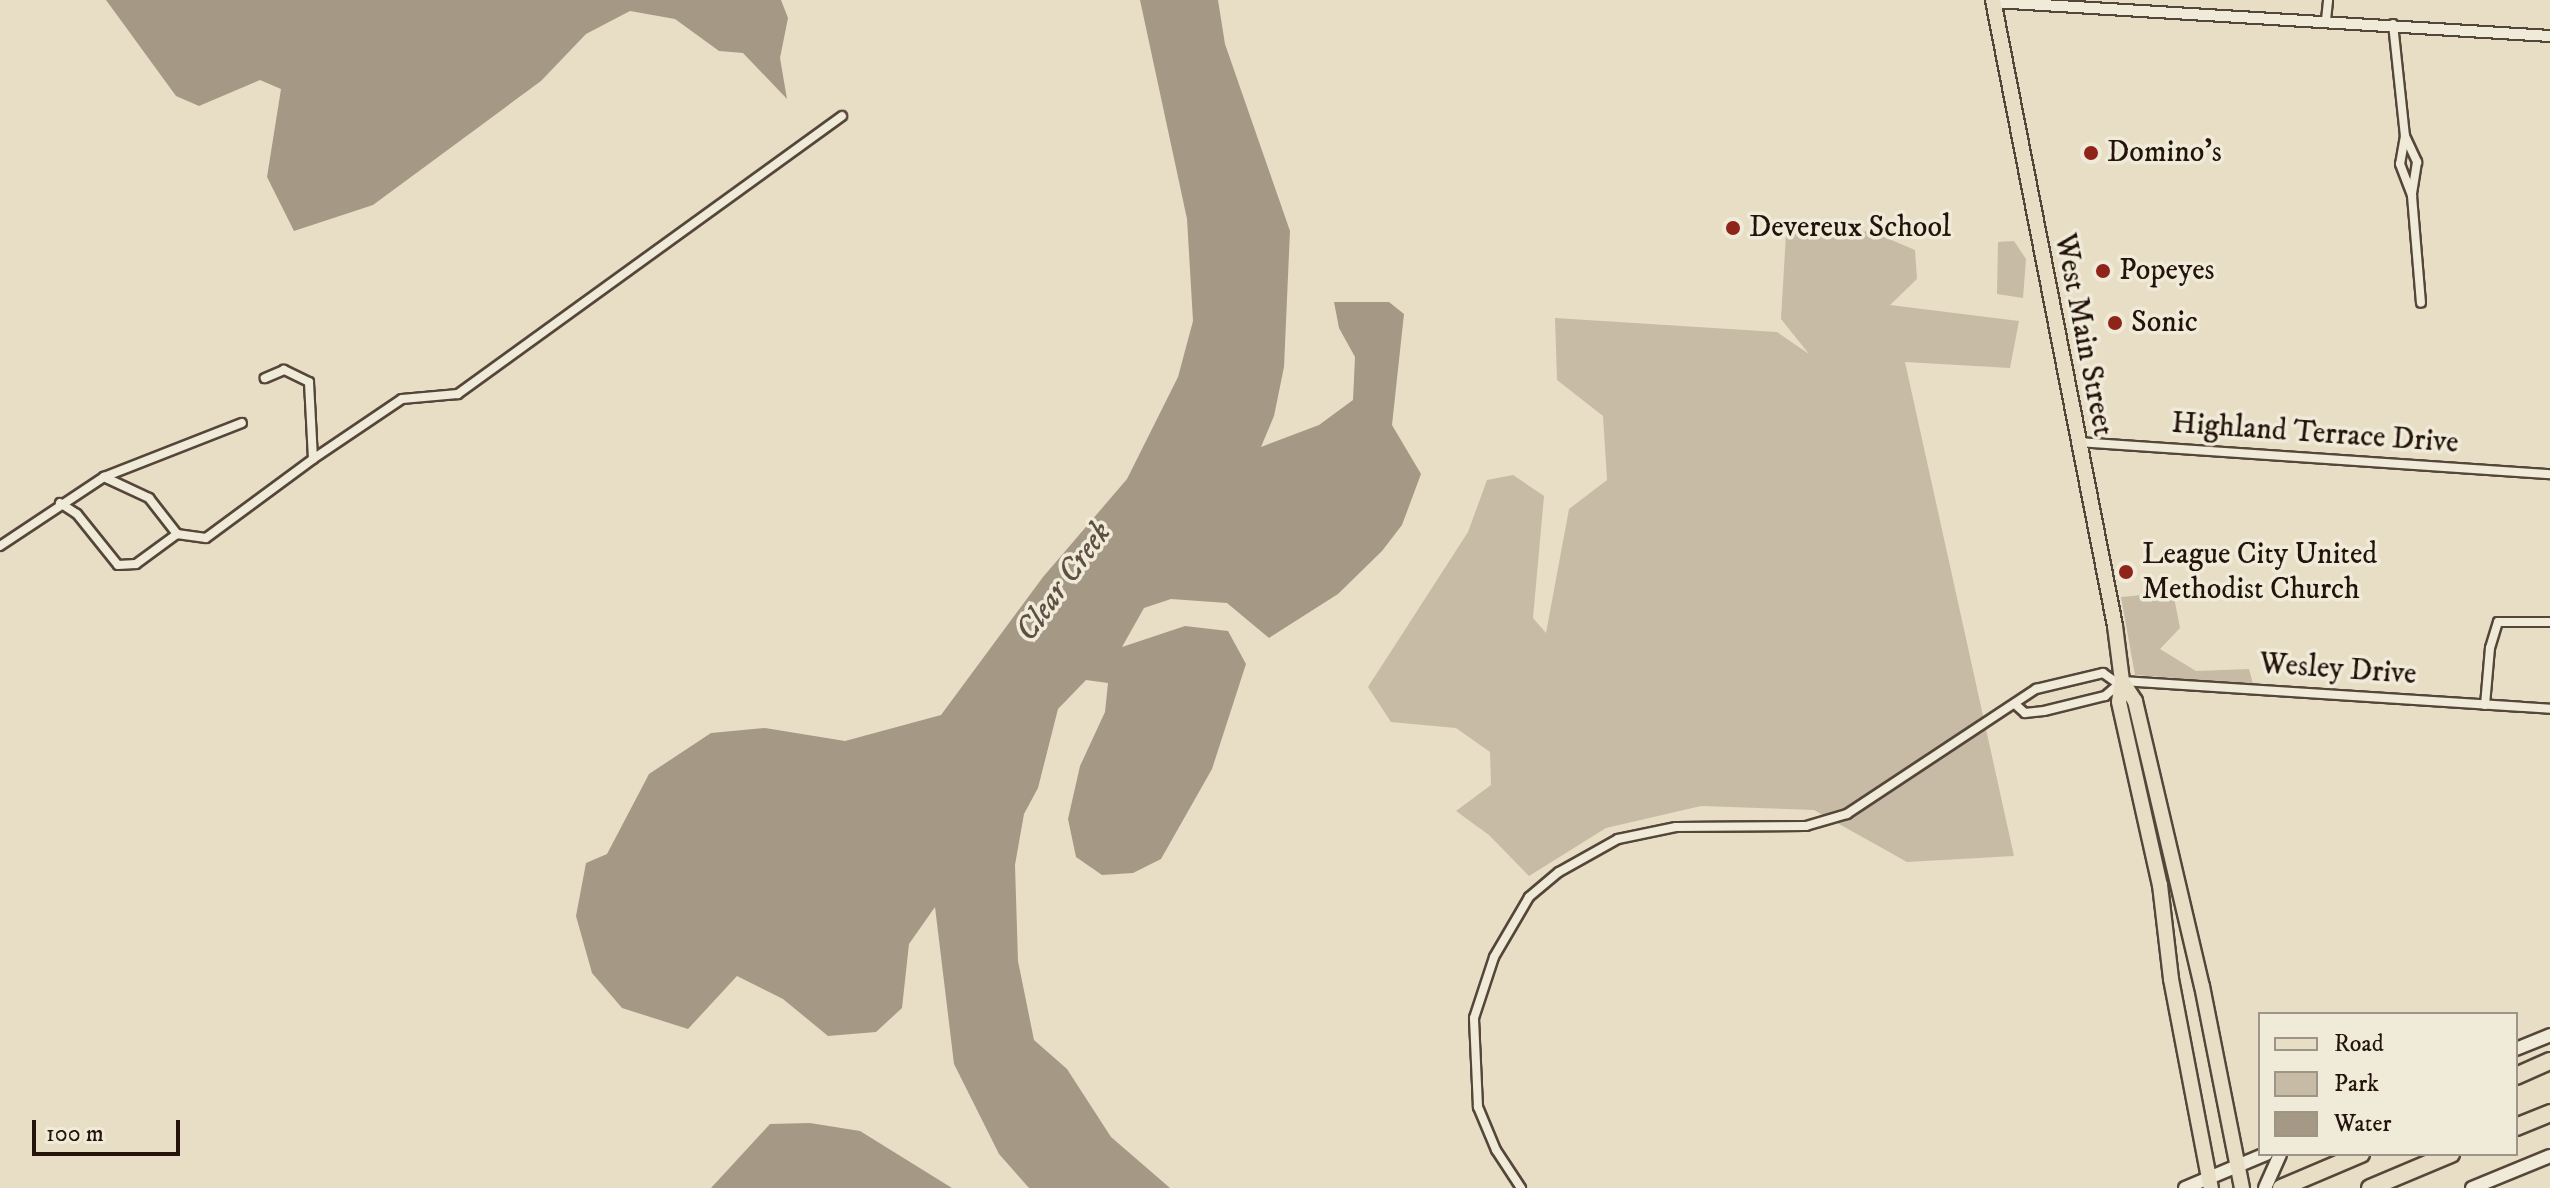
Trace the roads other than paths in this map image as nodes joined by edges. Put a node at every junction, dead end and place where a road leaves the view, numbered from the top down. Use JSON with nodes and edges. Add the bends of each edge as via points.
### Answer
{"nodes":[{"id":1,"x":2328,"y":0,"type":"edge"},
{"id":2,"x":1994,"y":1,"type":"edge"},
{"id":3,"x":2326,"y":20,"type":"junction"},
{"id":4,"x":2393,"y":24,"type":"junction"},
{"id":5,"x":2550,"y":36,"type":"edge"},
{"id":6,"x":842,"y":116,"type":"dead end"},
{"id":7,"x":2405,"y":136,"type":"junction"},
{"id":8,"x":2412,"y":196,"type":"junction"},
{"id":9,"x":2421,"y":303,"type":"dead end"},
{"id":10,"x":265,"y":378,"type":"dead end"},
{"id":11,"x":242,"y":423,"type":"dead end"},
{"id":12,"x":2077,"y":442,"type":"junction"},
{"id":13,"x":313,"y":459,"type":"junction"},
{"id":14,"x":2550,"y":474,"type":"edge"},
{"id":15,"x":104,"y":477,"type":"junction"},
{"id":16,"x":60,"y":503,"type":"junction"},
{"id":17,"x":177,"y":534,"type":"junction"},
{"id":18,"x":0,"y":546,"type":"edge"},
{"id":19,"x":2550,"y":622,"type":"edge"},
{"id":20,"x":2119,"y":682,"type":"junction"},
{"id":21,"x":2016,"y":705,"type":"junction"},
{"id":22,"x":2485,"y":705,"type":"junction"},
{"id":23,"x":2550,"y":709,"type":"edge"},
{"id":24,"x":2550,"y":1035,"type":"edge"},
{"id":25,"x":2518,"y":1048,"type":"edge"},
{"id":26,"x":2550,"y":1061,"type":"edge"},
{"id":27,"x":2550,"y":1073,"type":"edge"},
{"id":28,"x":2518,"y":1075,"type":"edge"},
{"id":29,"x":2518,"y":1087,"type":"edge"},
{"id":30,"x":2550,"y":1113,"type":"edge"},
{"id":31,"x":2518,"y":1126,"type":"edge"},
{"id":32,"x":2261,"y":1156,"type":"edge"},
{"id":33,"x":2279,"y":1156,"type":"edge"},
{"id":34,"x":2356,"y":1156,"type":"edge"},
{"id":35,"x":2446,"y":1156,"type":"edge"},
{"id":36,"x":2550,"y":1156,"type":"edge"},
{"id":37,"x":2238,"y":1166,"type":"junction"},
{"id":38,"x":2210,"y":1183,"type":"edge"},
{"id":39,"x":1521,"y":1188,"type":"edge"},
{"id":40,"x":2185,"y":1188,"type":"edge"},
{"id":41,"x":2242,"y":1188,"type":"edge"},
{"id":42,"x":2265,"y":1188,"type":"edge"},
{"id":43,"x":2281,"y":1188,"type":"edge"},
{"id":44,"x":2370,"y":1188,"type":"edge"},
{"id":45,"x":2472,"y":1188,"type":"edge"}],
"edges":[{"from":1,"to":3,"type":"street"},
{"from":2,"to":3,"type":"street"},
{"from":2,"to":12,"type":"main road","name":"West Main Street"},
{"from":3,"to":4,"type":"street"},
{"from":4,"to":5,"type":"street"},
{"from":4,"to":7,"type":"street"},
{"from":6,"to":13,"type":"street","via":[[458,394],[402,399]]},
{"from":7,"to":8,"type":"street","via":[[2400,164]]},
{"from":7,"to":8,"type":"street","via":[[2417,162]]},
{"from":8,"to":9,"type":"street"},
{"from":10,"to":13,"type":"street","via":[[284,370],[309,382]]},
{"from":11,"to":15,"type":"street"},
{"from":12,"to":14,"type":"street","name":"Highland Terrace Drive"},
{"from":12,"to":20,"type":"main road","name":"West Main Street"},
{"from":13,"to":17,"type":"street","via":[[206,538]]},
{"from":15,"to":16,"type":"street"},
{"from":15,"to":17,"type":"street","via":[[149,498]]},
{"from":16,"to":17,"type":"street","via":[[77,514],[118,565],[136,564]]},
{"from":16,"to":18,"type":"street"},
{"from":19,"to":22,"type":"street","via":[[2498,622]]},
{"from":20,"to":21,"type":"street","name":"Wesley Drive","via":[[2103,673],[2049,684]]},
{"from":20,"to":21,"type":"street","via":[[2105,696],[2044,711],[2025,713]]},
{"from":20,"to":22,"type":"street","name":"Wesley Drive"},
{"from":20,"to":37,"type":"main road","name":"West Main Street","via":[[2135,701]]},
{"from":20,"to":38,"type":"main road","name":"West Main Street","via":[[2158,874]]},
{"from":21,"to":39,"type":"street","name":"Wesley Drive","via":[[1975,725],[1847,814],[1806,826],[1676,827],[1618,839],[1559,872],[1529,897],[1494,957],[1474,1018],[1478,1107],[1496,1150]]},
{"from":22,"to":23,"type":"street","name":"Wesley Drive"},
{"from":24,"to":25,"type":"main road"},
{"from":26,"to":28,"type":"highway"},
{"from":27,"to":29,"type":"highway"},
{"from":30,"to":31,"type":"highway"},
{"from":32,"to":37,"type":"main road"},
{"from":33,"to":42,"type":"main road"},
{"from":34,"to":43,"type":"highway"},
{"from":35,"to":44,"type":"highway"},
{"from":36,"to":45,"type":"main road"},
{"from":37,"to":38,"type":"main road"},
{"from":37,"to":41,"type":"main road","name":"West Main Street"},
{"from":38,"to":40,"type":"main road"}]}
